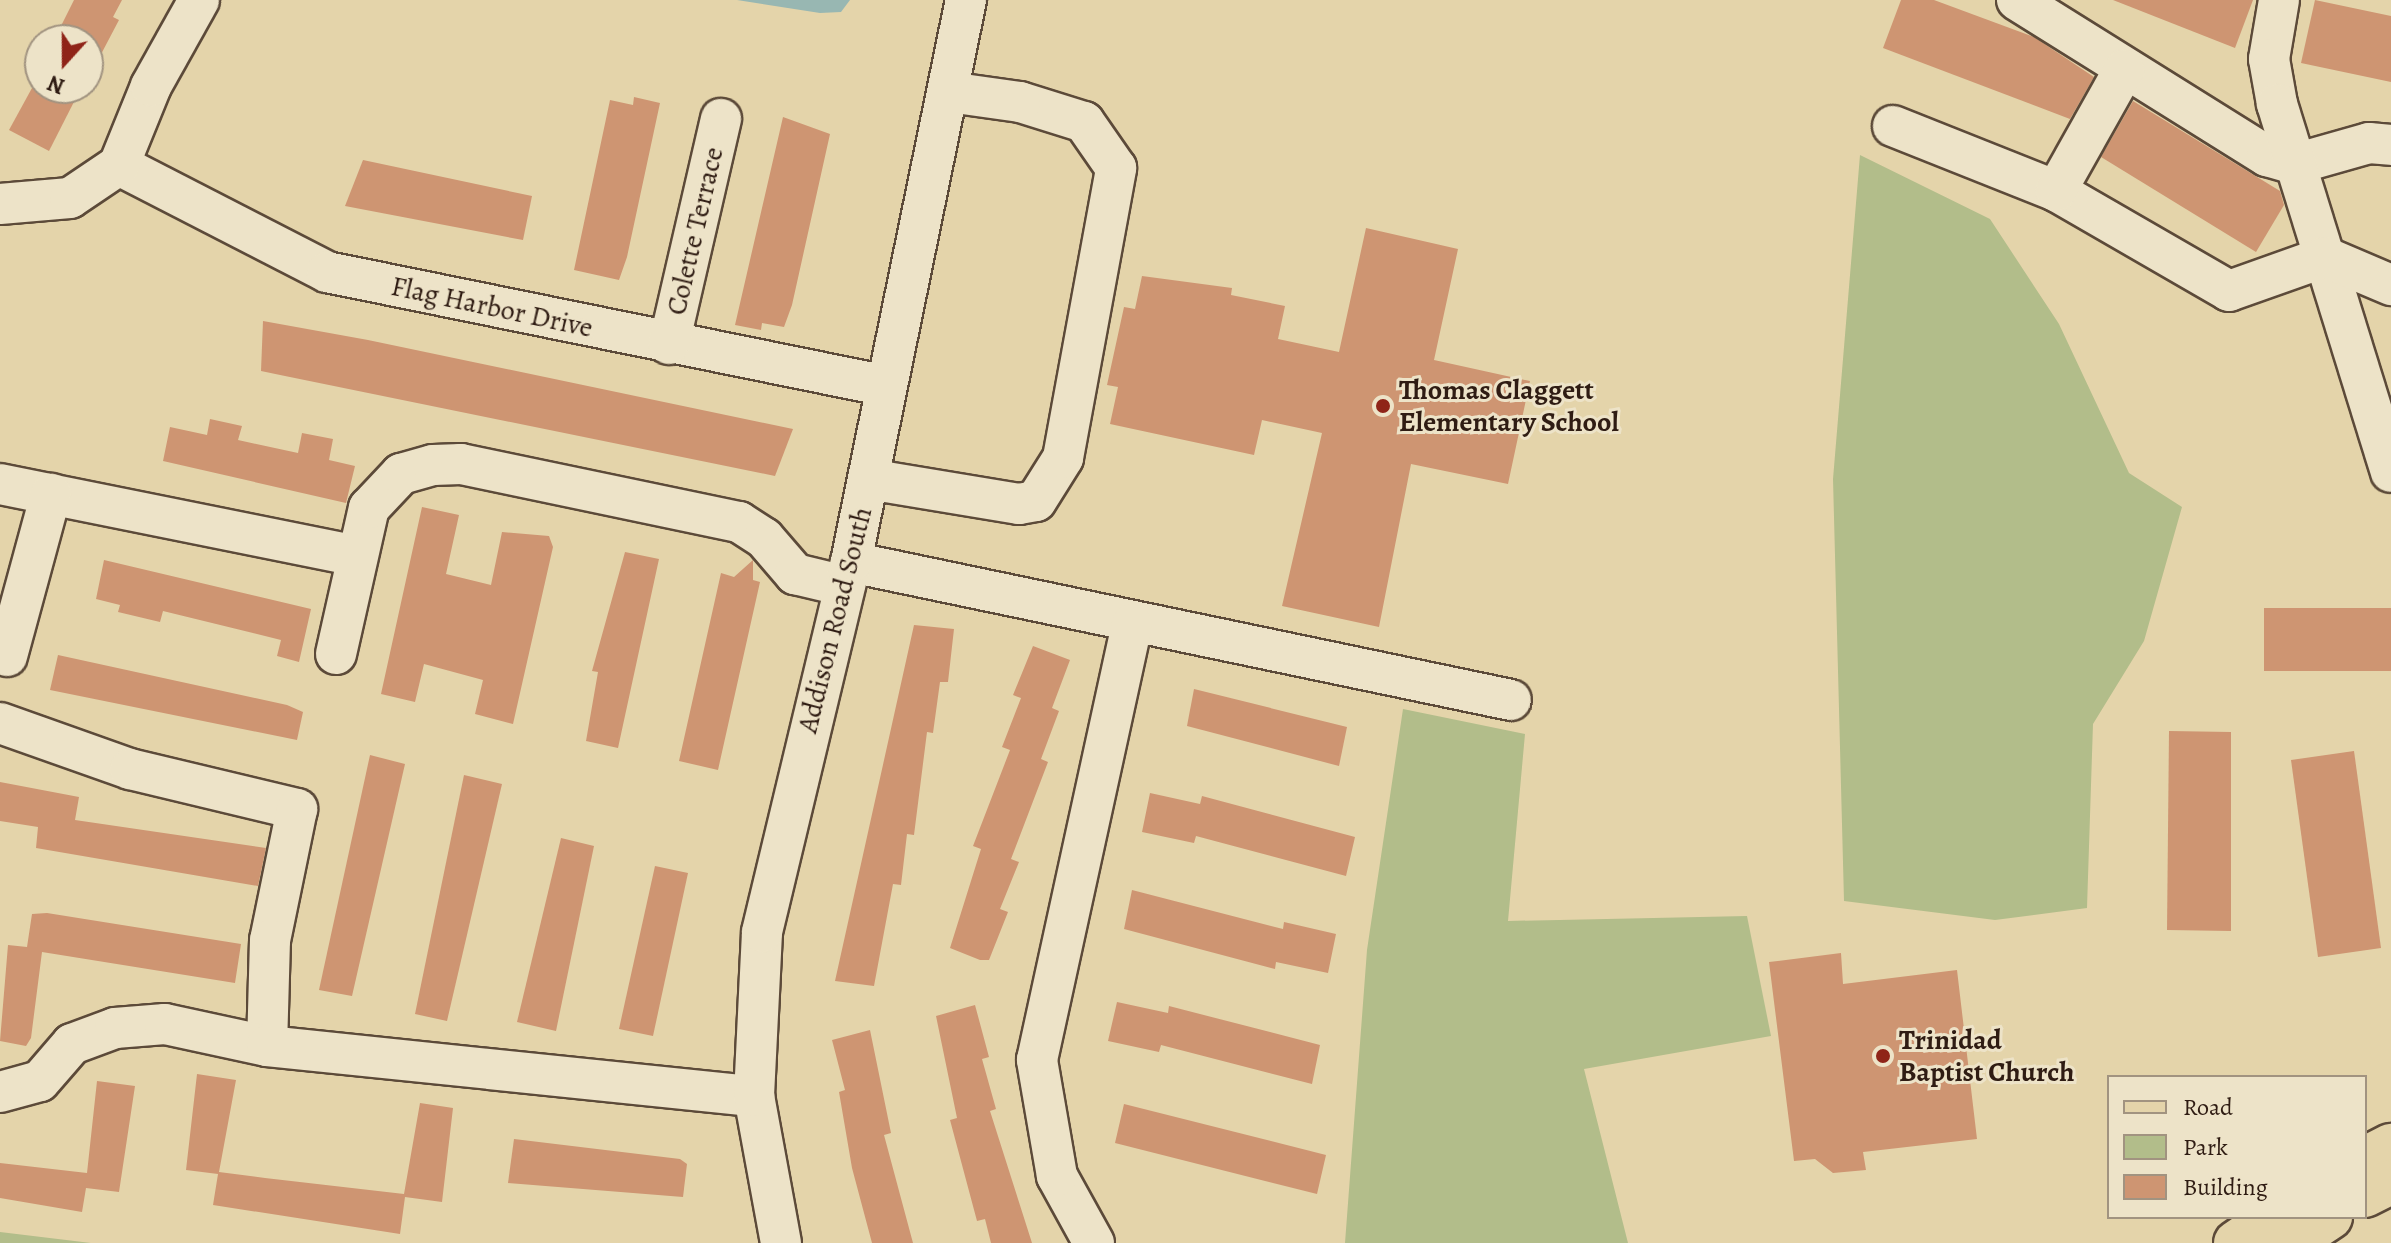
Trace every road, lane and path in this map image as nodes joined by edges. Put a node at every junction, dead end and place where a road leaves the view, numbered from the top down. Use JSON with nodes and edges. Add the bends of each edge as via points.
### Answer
{"nodes":[{"id":1,"x":199,"y":0,"type":"edge"},
{"id":2,"x":966,"y":0,"type":"edge"},
{"id":3,"x":2017,"y":0,"type":"edge"},
{"id":4,"x":2279,"y":0,"type":"edge"},
{"id":5,"x":2124,"y":70,"type":"junction"},
{"id":6,"x":949,"y":92,"type":"junction"},
{"id":7,"x":721,"y":119,"type":"dead end"},
{"id":8,"x":1893,"y":126,"type":"dead end"},
{"id":9,"x":2391,"y":145,"type":"edge"},
{"id":10,"x":2295,"y":164,"type":"junction"},
{"id":11,"x":119,"y":165,"type":"junction"},
{"id":12,"x":2056,"y":191,"type":"junction"},
{"id":13,"x":0,"y":204,"type":"edge"},
{"id":14,"x":2325,"y":257,"type":"junction"},
{"id":15,"x":2391,"y":285,"type":"edge"},
{"id":16,"x":669,"y":344,"type":"junction"},
{"id":17,"x":887,"y":386,"type":"junction"},
{"id":18,"x":2391,"y":472,"type":"edge"},
{"id":19,"x":868,"y":479,"type":"junction"},
{"id":20,"x":0,"y":484,"type":"edge"},
{"id":21,"x":51,"y":494,"type":"junction"},
{"id":22,"x":357,"y":556,"type":"junction"},
{"id":23,"x":848,"y":574,"type":"junction"},
{"id":24,"x":1132,"y":624,"type":"junction"},
{"id":25,"x":336,"y":654,"type":"dead end"},
{"id":26,"x":7,"y":656,"type":"dead end"},
{"id":27,"x":1511,"y":700,"type":"dead end"},
{"id":28,"x":0,"y":723,"type":"edge"},
{"id":29,"x":267,"y":1046,"type":"junction"},
{"id":30,"x":0,"y":1092,"type":"edge"},
{"id":31,"x":754,"y":1096,"type":"junction"},
{"id":32,"x":2391,"y":1146,"type":"edge"},
{"id":33,"x":2367,"y":1158,"type":"edge"},
{"id":34,"x":2391,"y":1182,"type":"edge"},
{"id":35,"x":2367,"y":1194,"type":"edge"},
{"id":36,"x":2327,"y":1219,"type":"edge"},
{"id":37,"x":781,"y":1243,"type":"edge"},
{"id":38,"x":1094,"y":1243,"type":"edge"},
{"id":39,"x":2291,"y":1243,"type":"edge"}],
"edges":[{"from":1,"to":11,"type":"street","via":[[129,129]]},
{"from":2,"to":6,"type":"street","name":"Addison Road South"},
{"from":3,"to":5,"type":"street"},
{"from":4,"to":10,"type":"street","via":[[2269,71]]},
{"from":5,"to":10,"type":"street","via":[[2267,156]]},
{"from":5,"to":12,"type":"street"},
{"from":6,"to":17,"type":"street","name":"Addison Road South"},
{"from":6,"to":19,"type":"street","via":[[1020,102],[1084,122],[1116,168],[1063,458],[1036,501],[1019,504]]},
{"from":7,"to":16,"type":"street","name":"Colette Terrace"},
{"from":8,"to":12,"type":"street"},
{"from":9,"to":10,"type":"street","via":[[2369,143]]},
{"from":10,"to":14,"type":"street"},
{"from":11,"to":13,"type":"street","via":[[61,201]]},
{"from":11,"to":16,"type":"street","name":"Flag Harbor Drive","via":[[327,272]]},
{"from":12,"to":14,"type":"street","via":[[2229,291]]},
{"from":14,"to":15,"type":"street"},
{"from":14,"to":18,"type":"street"},
{"from":16,"to":17,"type":"street","name":"Flag Harbor Drive"},
{"from":17,"to":19,"type":"street","name":"Addison Road South"},
{"from":19,"to":23,"type":"street","name":"Addison Road South"},
{"from":20,"to":21,"type":"street"},
{"from":21,"to":22,"type":"street"},
{"from":21,"to":26,"type":"street"},
{"from":22,"to":23,"type":"street","via":[[369,508],[387,485],[418,468],[461,464],[739,522],[764,538],[795,574]]},
{"from":22,"to":25,"type":"street"},
{"from":23,"to":24,"type":"street"},
{"from":23,"to":31,"type":"street","name":"Addison Road South","via":[[762,932]]},
{"from":24,"to":27,"type":"street"},
{"from":24,"to":38,"type":"street","via":[[1037,1060],[1057,1176]]},
{"from":28,"to":29,"type":"street","via":[[130,769],[297,809],[270,940]]},
{"from":29,"to":30,"type":"street","via":[[184,1025],[115,1028],[72,1044],[29,1087]]},
{"from":29,"to":31,"type":"street"},
{"from":31,"to":37,"type":"street","name":"Addison Road South"},
{"from":32,"to":33,"type":"main road"},
{"from":34,"to":35,"type":"main road"},
{"from":36,"to":39,"type":"main road"}]}
